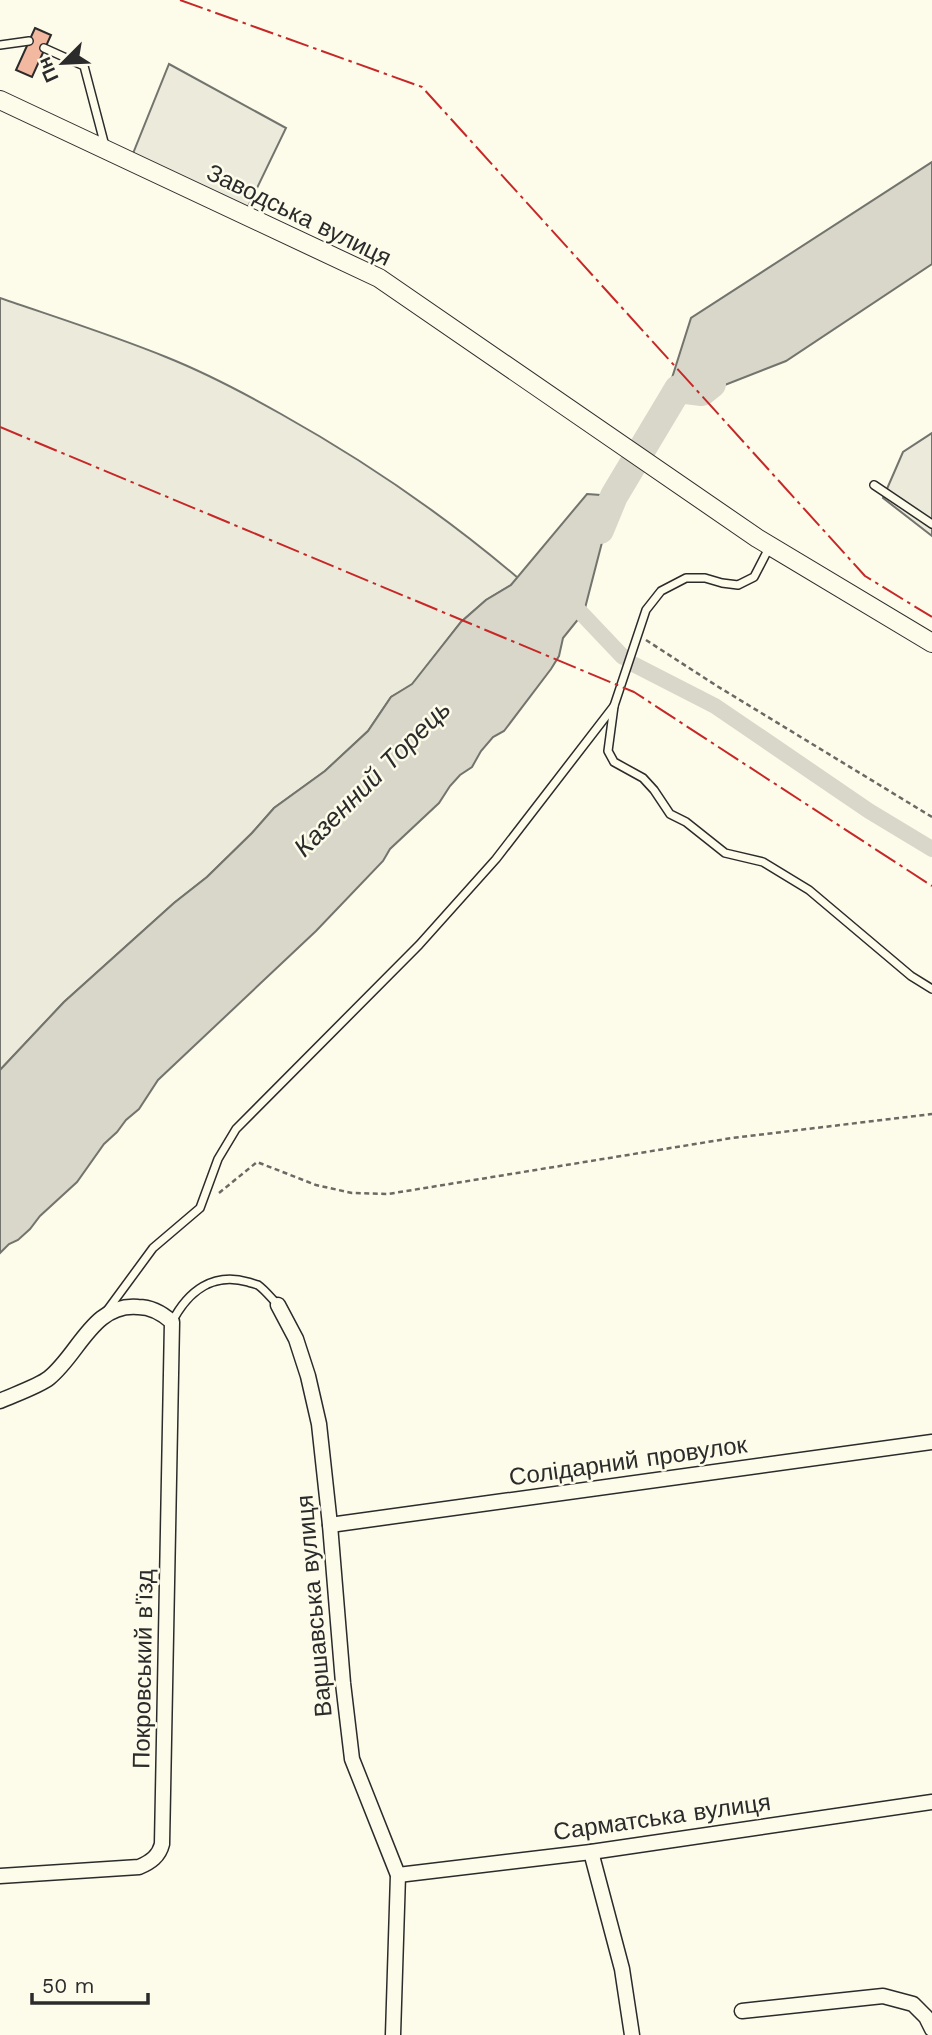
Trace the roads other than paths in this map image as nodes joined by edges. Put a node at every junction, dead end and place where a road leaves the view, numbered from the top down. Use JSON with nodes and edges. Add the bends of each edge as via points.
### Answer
{"nodes":[{"id":1,"x":29,"y":41,"type":"dead end"},
{"id":2,"x":0,"y":45,"type":"edge"},
{"id":3,"x":44,"y":48,"type":"dead end"},
{"id":4,"x":0,"y":100,"type":"edge"},
{"id":5,"x":107,"y":150,"type":"junction"},
{"id":6,"x":874,"y":485,"type":"dead end"},
{"id":7,"x":932,"y":524,"type":"edge"},
{"id":8,"x":770,"y":546,"type":"junction"},
{"id":9,"x":932,"y":643,"type":"edge"},
{"id":10,"x":614,"y":706,"type":"junction"},
{"id":11,"x":932,"y":989,"type":"edge"},
{"id":12,"x":278,"y":1305,"type":"joint"},
{"id":13,"x":102,"y":1317,"type":"junction"},
{"id":14,"x":172,"y":1322,"type":"junction"},
{"id":15,"x":0,"y":1401,"type":"edge"},
{"id":16,"x":932,"y":1442,"type":"edge"},
{"id":17,"x":330,"y":1525,"type":"junction"},
{"id":18,"x":932,"y":1802,"type":"edge"},
{"id":19,"x":591,"y":1852,"type":"junction"},
{"id":20,"x":0,"y":1875,"type":"edge"},
{"id":21,"x":398,"y":1875,"type":"junction"},
{"id":22,"x":742,"y":2011,"type":"dead end"},
{"id":23,"x":932,"y":2029,"type":"edge"},
{"id":24,"x":393,"y":2035,"type":"edge"},
{"id":25,"x":632,"y":2035,"type":"edge"}],
"edges":[{"from":1,"to":2,"type":"lane"},
{"from":3,"to":5,"type":"lane","via":[[84,66]]},
{"from":4,"to":5,"type":"street","name":"Заводська вулиця"},
{"from":5,"to":8,"type":"street","name":"Заводська вулиця","via":[[379,278]]},
{"from":6,"to":7,"type":"lane"},
{"from":8,"to":9,"type":"street"},
{"from":8,"to":10,"type":"lane","via":[[754,577],[738,585],[686,578],[661,591],[646,610]]},
{"from":10,"to":11,"type":"lane","via":[[608,751],[623,769],[643,778],[670,814],[725,853],[763,862],[809,890]]},
{"from":10,"to":13,"type":"lane","via":[[496,859],[419,945],[236,1129],[218,1159],[200,1208],[153,1248]]},
{"from":12,"to":14,"type":"lane","name":"Варшавська вулиця","via":[[259,1286],[221,1278],[187,1299]]},
{"from":12,"to":17,"type":"street","name":"Варшавська вулиця","via":[[309,1376]]},
{"from":13,"to":14,"type":"street","via":[[114,1309],[135,1306],[164,1314]]},
{"from":13,"to":15,"type":"street","via":[[49,1379]]},
{"from":14,"to":20,"type":"street","name":"Покровський в'їзд","via":[[162,1844],[153,1860],[139,1867]]},
{"from":16,"to":17,"type":"street","name":"Солідарний провулок"},
{"from":17,"to":21,"type":"street","name":"Варшавська вулиця","via":[[352,1759]]},
{"from":18,"to":19,"type":"street","name":"Сарматська вулиця"},
{"from":19,"to":21,"type":"street","name":"Сарматська вулиця"},
{"from":19,"to":25,"type":"street","via":[[622,1969]]},
{"from":21,"to":24,"type":"street","name":"Варшавська вулиця"},
{"from":22,"to":23,"type":"street","via":[[883,1996],[913,2004]]}]}
